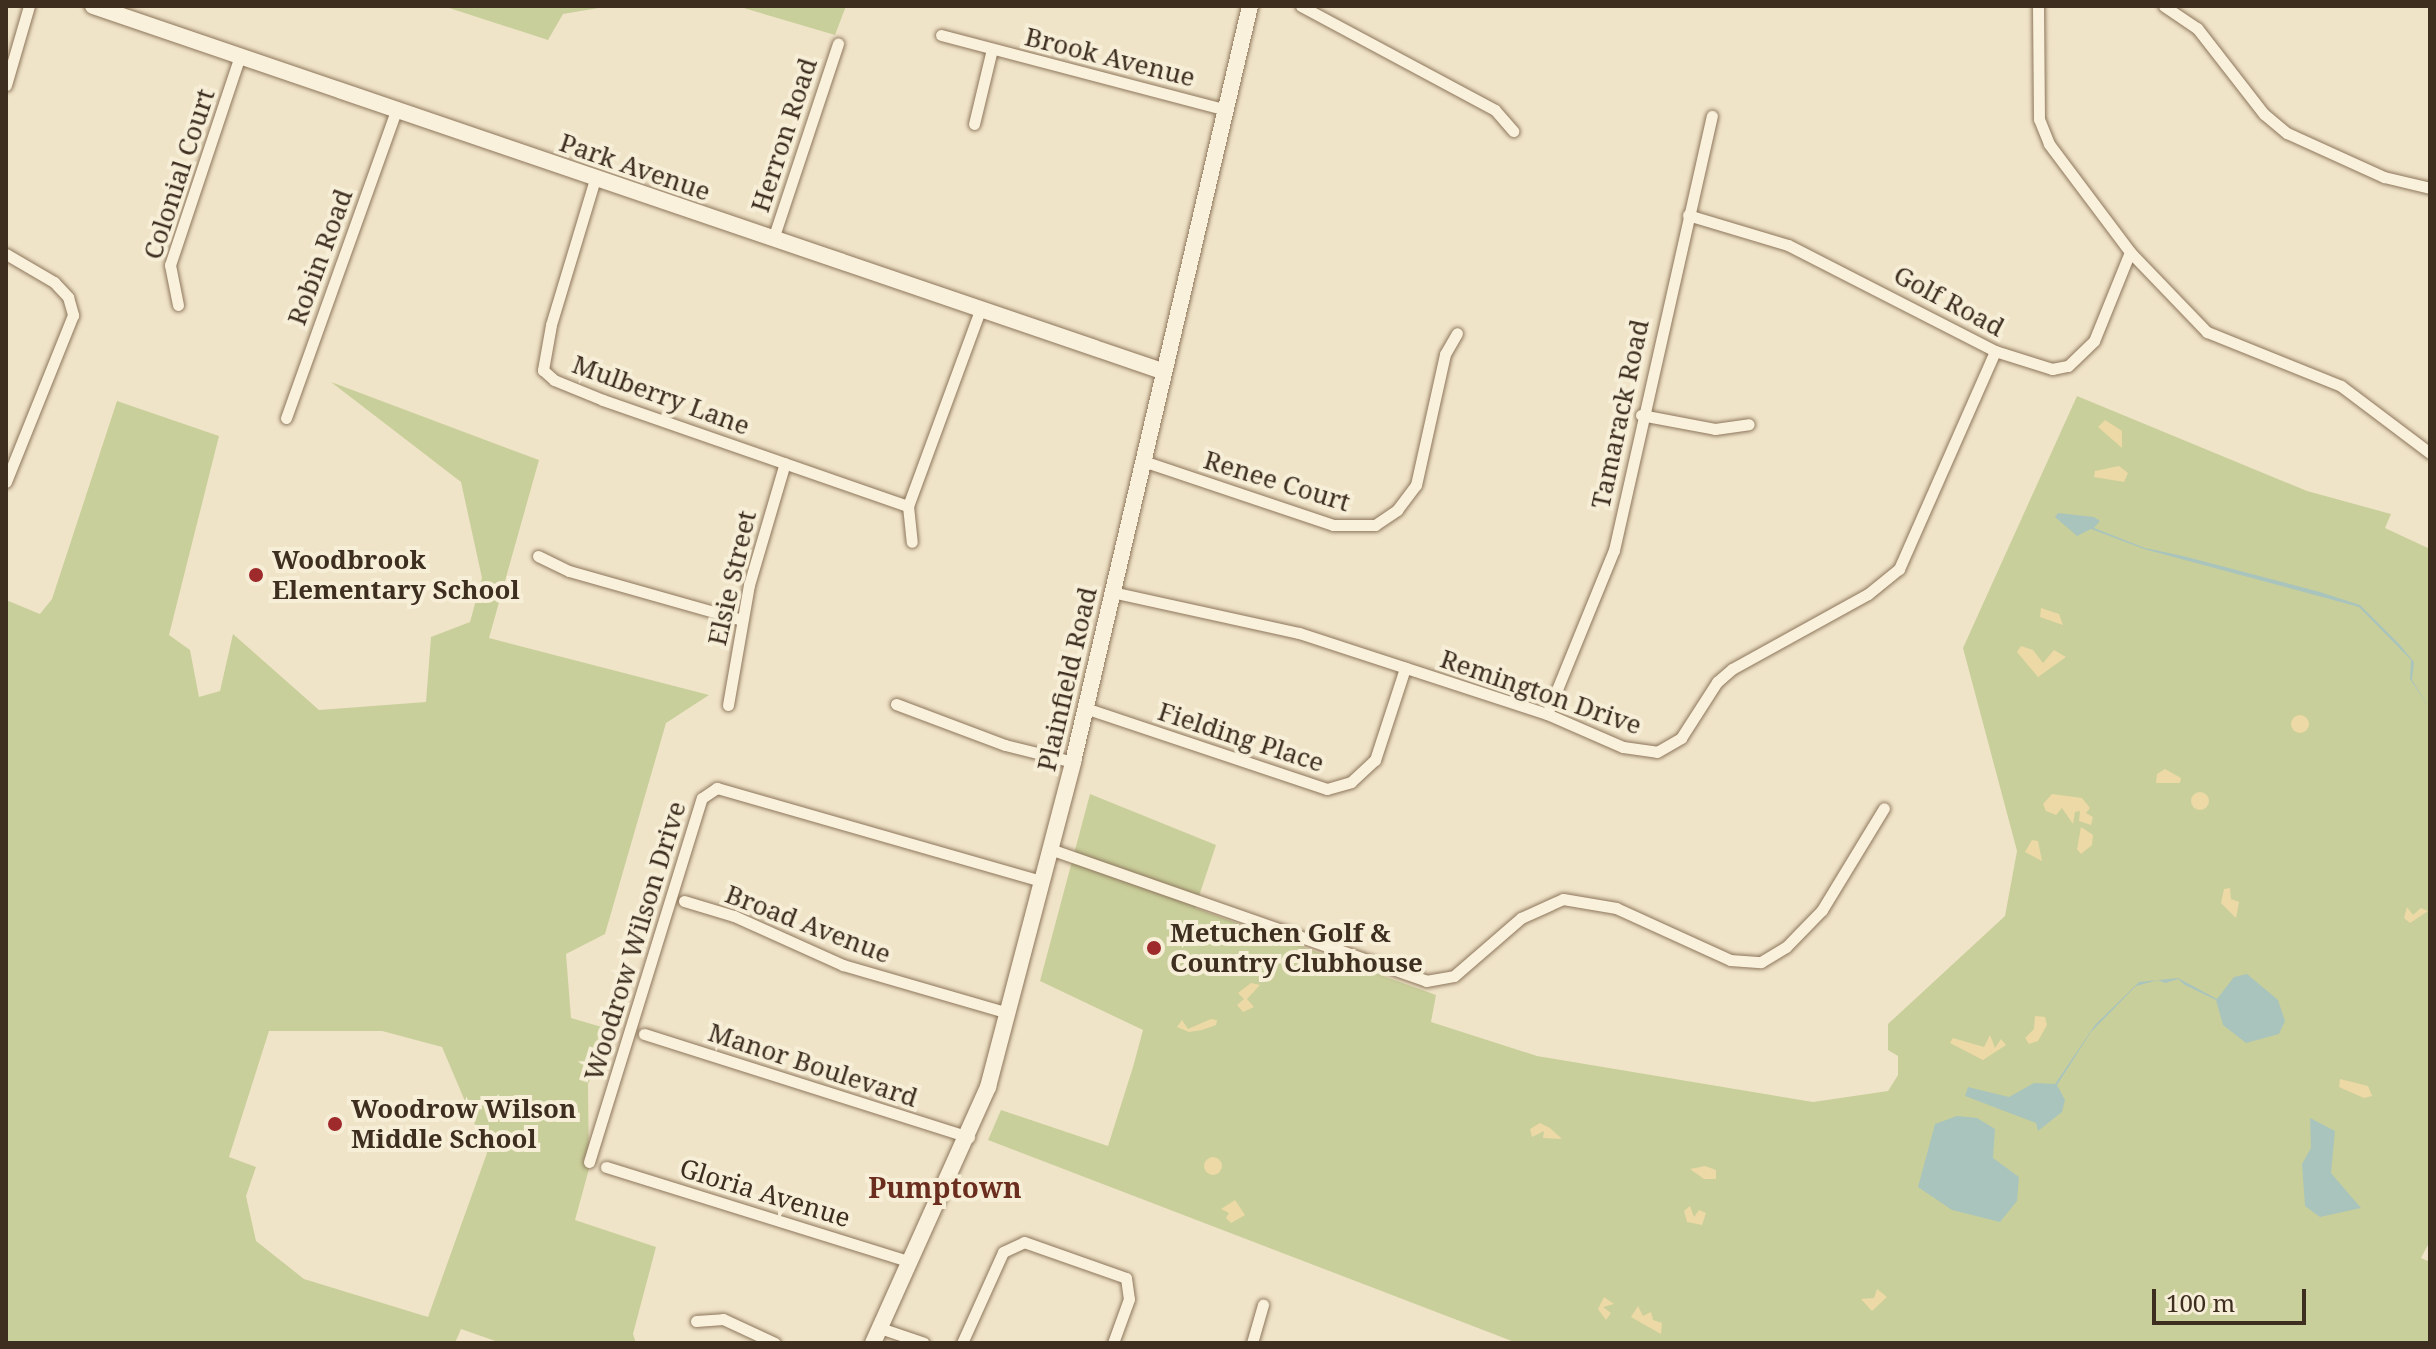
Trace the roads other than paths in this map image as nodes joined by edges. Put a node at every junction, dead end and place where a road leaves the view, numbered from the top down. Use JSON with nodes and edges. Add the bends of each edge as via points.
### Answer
{"nodes":[{"id":1,"x":29,"y":6,"type":"edge"},
{"id":2,"x":1250,"y":6,"type":"edge"},
{"id":3,"x":1301,"y":6,"type":"edge"},
{"id":4,"x":2038,"y":6,"type":"edge"},
{"id":5,"x":2164,"y":6,"type":"edge"},
{"id":6,"x":96,"y":7,"type":"edge"},
{"id":7,"x":941,"y":35,"type":"dead end"},
{"id":8,"x":838,"y":44,"type":"dead end"},
{"id":9,"x":992,"y":49,"type":"junction"},
{"id":10,"x":240,"y":56,"type":"junction"},
{"id":11,"x":6,"y":85,"type":"edge"},
{"id":12,"x":1223,"y":109,"type":"junction"},
{"id":13,"x":396,"y":110,"type":"junction"},
{"id":14,"x":1712,"y":116,"type":"dead end"},
{"id":15,"x":974,"y":124,"type":"dead end"},
{"id":16,"x":1513,"y":131,"type":"dead end"},
{"id":17,"x":595,"y":179,"type":"junction"},
{"id":18,"x":2430,"y":188,"type":"edge"},
{"id":19,"x":1688,"y":215,"type":"junction"},
{"id":20,"x":773,"y":239,"type":"junction"},
{"id":21,"x":2130,"y":252,"type":"junction"},
{"id":22,"x":6,"y":254,"type":"edge"},
{"id":23,"x":178,"y":305,"type":"dead end"},
{"id":24,"x":980,"y":310,"type":"junction"},
{"id":25,"x":1457,"y":333,"type":"dead end"},
{"id":26,"x":1995,"y":351,"type":"junction"},
{"id":27,"x":1162,"y":371,"type":"junction"},
{"id":28,"x":1641,"y":415,"type":"junction"},
{"id":29,"x":286,"y":418,"type":"dead end"},
{"id":30,"x":1749,"y":424,"type":"dead end"},
{"id":31,"x":2430,"y":453,"type":"edge"},
{"id":32,"x":1143,"y":461,"type":"junction"},
{"id":33,"x":785,"y":463,"type":"junction"},
{"id":34,"x":6,"y":482,"type":"edge"},
{"id":35,"x":908,"y":506,"type":"junction"},
{"id":36,"x":912,"y":542,"type":"dead end"},
{"id":37,"x":538,"y":556,"type":"dead end"},
{"id":38,"x":1112,"y":592,"type":"junction"},
{"id":39,"x":742,"y":620,"type":"junction"},
{"id":40,"x":1405,"y":668,"type":"junction"},
{"id":41,"x":896,"y":704,"type":"dead end"},
{"id":42,"x":728,"y":705,"type":"dead end"},
{"id":43,"x":1085,"y":708,"type":"junction"},
{"id":44,"x":1547,"y":714,"type":"junction"},
{"id":45,"x":1073,"y":762,"type":"junction"},
{"id":46,"x":1884,"y":808,"type":"dead end"},
{"id":47,"x":1050,"y":849,"type":"junction"},
{"id":48,"x":1042,"y":881,"type":"junction"},
{"id":49,"x":684,"y":901,"type":"dead end"},
{"id":50,"x":1008,"y":1013,"type":"junction"},
{"id":51,"x":644,"y":1034,"type":"dead end"},
{"id":52,"x":970,"y":1138,"type":"junction"},
{"id":53,"x":589,"y":1162,"type":"dead end"},
{"id":54,"x":606,"y":1167,"type":"dead end"},
{"id":55,"x":911,"y":1262,"type":"junction"},
{"id":56,"x":1263,"y":1305,"type":"dead end"},
{"id":57,"x":696,"y":1321,"type":"dead end"},
{"id":58,"x":876,"y":1335,"type":"edge"},
{"id":59,"x":775,"y":1343,"type":"edge"},
{"id":60,"x":924,"y":1343,"type":"edge"},
{"id":61,"x":962,"y":1343,"type":"edge"},
{"id":62,"x":1113,"y":1343,"type":"edge"},
{"id":63,"x":1252,"y":1343,"type":"edge"}],
"edges":[{"from":1,"to":11,"type":"street"},
{"from":2,"to":12,"type":"street","name":"Plainfield Road"},
{"from":3,"to":16,"type":"street","via":[[1495,110]]},
{"from":4,"to":21,"type":"street","via":[[2039,119],[2049,144]]},
{"from":5,"to":18,"type":"street","via":[[2197,28],[2255,104],[2287,133],[2384,177]]},
{"from":6,"to":10,"type":"street","name":"Park Avenue"},
{"from":7,"to":9,"type":"street","name":"Brook Avenue"},
{"from":8,"to":20,"type":"street","name":"Herron Road"},
{"from":9,"to":12,"type":"street","name":"Brook Avenue"},
{"from":9,"to":15,"type":"street"},
{"from":10,"to":13,"type":"street","name":"Park Avenue"},
{"from":10,"to":23,"type":"street","name":"Colonial Court","via":[[170,265]]},
{"from":12,"to":27,"type":"street","name":"Plainfield Road"},
{"from":13,"to":17,"type":"street","name":"Park Avenue"},
{"from":13,"to":29,"type":"street","name":"Robin Road"},
{"from":14,"to":19,"type":"street","name":"Tamarack Road"},
{"from":17,"to":20,"type":"street","name":"Park Avenue"},
{"from":17,"to":33,"type":"street","name":"Mulberry Lane","via":[[551,325],[543,370],[554,380],[603,400]]},
{"from":19,"to":26,"type":"street","name":"Golf Road","via":[[1820,259]]},
{"from":19,"to":28,"type":"street","name":"Tamarack Road"},
{"from":20,"to":24,"type":"street","name":"Park Avenue"},
{"from":21,"to":26,"type":"street","name":"Golf Road","via":[[2094,341],[2081,357],[2052,369]]},
{"from":21,"to":31,"type":"street","via":[[2207,332],[2341,386]]},
{"from":22,"to":34,"type":"street","via":[[54,282],[68,297],[73,315]]},
{"from":24,"to":27,"type":"street","name":"Park Avenue"},
{"from":24,"to":35,"type":"street"},
{"from":25,"to":32,"type":"street","name":"Renee Court","via":[[1445,354],[1416,485],[1404,503],[1375,525],[1333,525]]},
{"from":26,"to":44,"type":"street","name":"Remington Drive","via":[[1908,555],[1885,582],[1732,669],[1671,747],[1642,752],[1623,747]]},
{"from":27,"to":32,"type":"street","name":"Plainfield Road"},
{"from":28,"to":30,"type":"street","via":[[1715,429]]},
{"from":28,"to":44,"type":"street","name":"Tamarack Road","via":[[1614,550]]},
{"from":32,"to":38,"type":"street","name":"Plainfield Road"},
{"from":33,"to":35,"type":"street","name":"Mulberry Lane"},
{"from":33,"to":39,"type":"street","name":"Elsie Street"},
{"from":35,"to":36,"type":"street"},
{"from":37,"to":39,"type":"street","via":[[569,571]]},
{"from":38,"to":40,"type":"street","name":"Remington Drive","via":[[1299,633]]},
{"from":38,"to":43,"type":"street","name":"Plainfield Road"},
{"from":39,"to":42,"type":"street","name":"Elsie Street"},
{"from":40,"to":43,"type":"street","name":"Fielding Place","via":[[1375,760],[1351,782],[1327,789]]},
{"from":40,"to":44,"type":"street","name":"Remington Drive"},
{"from":41,"to":45,"type":"street","via":[[1005,745]]},
{"from":43,"to":45,"type":"street","name":"Plainfield Road"},
{"from":45,"to":47,"type":"street","name":"Plainfield Road"},
{"from":46,"to":47,"type":"street","via":[[1822,910],[1786,947],[1761,962],[1730,960],[1616,908],[1563,899],[1521,918],[1454,976],[1426,981]]},
{"from":47,"to":48,"type":"street","name":"Plainfield Road"},
{"from":48,"to":50,"type":"street","name":"Plainfield Road"},
{"from":48,"to":53,"type":"street","name":"Woodrow Wilson Drive","via":[[717,788],[702,798]]},
{"from":49,"to":50,"type":"street","name":"Broad Avenue","via":[[748,921],[843,965]]},
{"from":50,"to":52,"type":"street","name":"Plainfield Road"},
{"from":51,"to":52,"type":"street","name":"Manor Boulevard"},
{"from":52,"to":55,"type":"street","name":"Plainfield Road"},
{"from":54,"to":55,"type":"street","name":"Gloria Avenue"},
{"from":55,"to":58,"type":"street","name":"Plainfield Road"},
{"from":56,"to":63,"type":"street"},
{"from":57,"to":59,"type":"street","via":[[723,1319]]},
{"from":58,"to":60,"type":"street"},
{"from":61,"to":62,"type":"street","via":[[1003,1252],[1024,1242],[1126,1278],[1129,1299]]}]}
